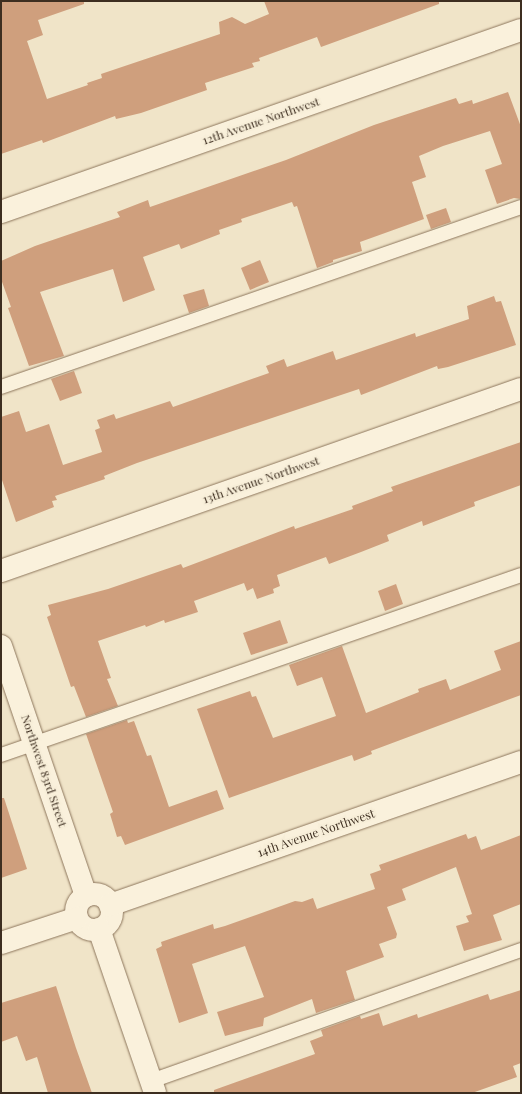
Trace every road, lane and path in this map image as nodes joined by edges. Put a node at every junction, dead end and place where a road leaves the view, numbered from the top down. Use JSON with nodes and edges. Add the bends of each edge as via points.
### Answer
{"nodes":[{"id":1,"x":521,"y":30,"type":"edge"},
{"id":2,"x":521,"y":207,"type":"edge"},
{"id":3,"x":1,"y":212,"type":"edge"},
{"id":4,"x":1,"y":387,"type":"edge"},
{"id":5,"x":521,"y":390,"type":"edge"},
{"id":6,"x":1,"y":571,"type":"edge"},
{"id":7,"x":521,"y":575,"type":"edge"},
{"id":8,"x":1,"y":646,"type":"edge"},
{"id":9,"x":35,"y":744,"type":"junction"},
{"id":10,"x":1,"y":755,"type":"edge"},
{"id":11,"x":521,"y":762,"type":"edge"},
{"id":12,"x":86,"y":896,"type":"junction"},
{"id":13,"x":110,"y":905,"type":"junction"},
{"id":14,"x":77,"y":918,"type":"junction"},
{"id":15,"x":99,"y":929,"type":"junction"},
{"id":16,"x":1,"y":944,"type":"edge"},
{"id":17,"x":521,"y":950,"type":"edge"},
{"id":18,"x":153,"y":1087,"type":"edge"}],
"edges":[{"from":1,"to":3,"type":"street","name":"12th Avenue Northwest"},
{"from":2,"to":4,"type":"lane"},
{"from":5,"to":6,"type":"street","name":"13th Avenue Northwest"},
{"from":7,"to":9,"type":"lane"},
{"from":8,"to":9,"type":"street","name":"Northwest 83rd Street"},
{"from":9,"to":10,"type":"lane"},
{"from":9,"to":12,"type":"street","name":"Northwest 83rd Street"},
{"from":11,"to":13,"type":"street","name":"14th Avenue Northwest"},
{"from":12,"to":13,"type":"street","via":[[100,895]]},
{"from":12,"to":14,"type":"street","via":[[76,908]]},
{"from":13,"to":15,"type":"street","via":[[110,920]]},
{"from":14,"to":15,"type":"street","via":[[86,928]]},
{"from":14,"to":16,"type":"street"},
{"from":15,"to":18,"type":"street"},
{"from":17,"to":18,"type":"lane"}]}
